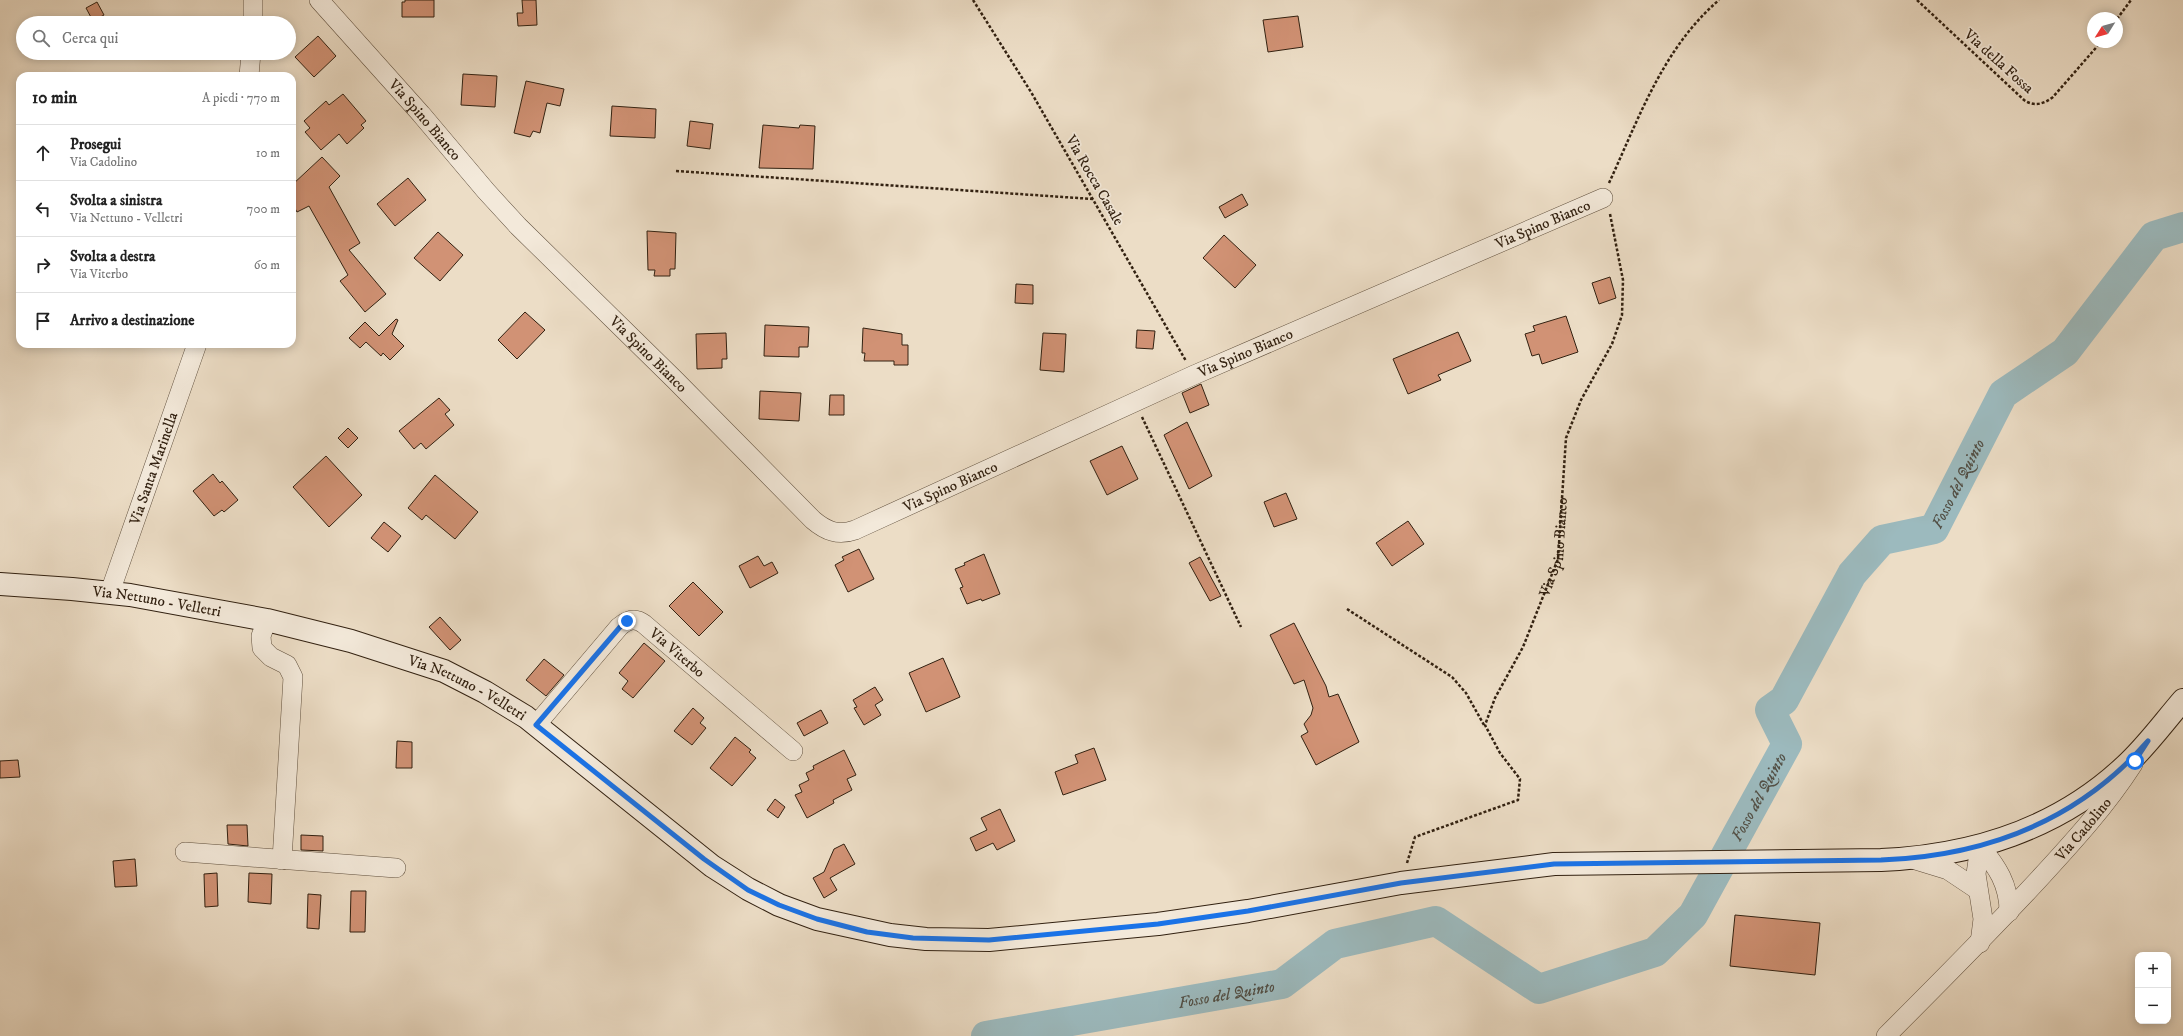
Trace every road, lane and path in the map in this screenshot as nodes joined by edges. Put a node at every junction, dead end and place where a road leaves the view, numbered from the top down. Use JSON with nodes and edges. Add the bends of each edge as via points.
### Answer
{"nodes":[{"id":1,"x":253,"y":0,"type":"edge"},
{"id":2,"x":319,"y":0,"type":"edge"},
{"id":3,"x":973,"y":0,"type":"edge"},
{"id":4,"x":1719,"y":0,"type":"edge"},
{"id":5,"x":1917,"y":0,"type":"edge"},
{"id":6,"x":2131,"y":0,"type":"edge"},
{"id":7,"x":2122,"y":12,"type":"edge"},
{"id":8,"x":253,"y":16,"type":"edge"},
{"id":9,"x":2096,"y":48,"type":"edge"},
{"id":10,"x":250,"y":60,"type":"edge"},
{"id":11,"x":249,"y":72,"type":"edge"},
{"id":12,"x":676,"y":171,"type":"dead end"},
{"id":13,"x":1602,"y":198,"type":"junction"},
{"id":14,"x":1093,"y":199,"type":"junction"},
{"id":15,"x":196,"y":348,"type":"edge"},
{"id":16,"x":1194,"y":375,"type":"junction"},
{"id":17,"x":1135,"y":401,"type":"junction"},
{"id":18,"x":0,"y":584,"type":"edge"},
{"id":19,"x":110,"y":592,"type":"junction"},
{"id":20,"x":1347,"y":609,"type":"dead end"},
{"id":21,"x":267,"y":620,"type":"junction"},
{"id":22,"x":1241,"y":627,"type":"dead end"},
{"id":23,"x":2183,"y":700,"type":"edge"},
{"id":24,"x":536,"y":725,"type":"junction"},
{"id":25,"x":1485,"y":725,"type":"junction"},
{"id":26,"x":2148,"y":741,"type":"junction"},
{"id":27,"x":793,"y":750,"type":"dead end"},
{"id":28,"x":1980,"y":846,"type":"junction"},
{"id":29,"x":185,"y":852,"type":"dead end"},
{"id":30,"x":1912,"y":859,"type":"junction"},
{"id":31,"x":282,"y":860,"type":"junction"},
{"id":32,"x":396,"y":868,"type":"dead end"},
{"id":33,"x":1401,"y":883,"type":"junction"},
{"id":34,"x":1978,"y":890,"type":"junction"},
{"id":35,"x":2009,"y":912,"type":"junction"},
{"id":36,"x":1980,"y":943,"type":"junction"},
{"id":37,"x":1886,"y":1036,"type":"edge"}],
"edges":[{"from":1,"to":8,"type":"street"},
{"from":2,"to":17,"type":"street","name":"Via Spino Bianco","via":[[518,226],[813,520],[824,528],[840,533],[855,530]]},
{"from":3,"to":14,"type":"path","name":"Via Rocca Casale","via":[[1028,86]]},
{"from":4,"to":13,"type":"path","via":[[1686,34],[1662,69]]},
{"from":5,"to":9,"type":"path","name":"Via della Fossa","via":[[2024,100],[2032,104],[2039,105],[2053,97]]},
{"from":6,"to":7,"type":"path"},
{"from":10,"to":11,"type":"street"},
{"from":12,"to":14,"type":"path"},
{"from":13,"to":16,"type":"street","name":"Via Spino Bianco"},
{"from":13,"to":25,"type":"path","name":"Via Spino Bianco","via":[[1609,209],[1623,280],[1622,315],[1612,344],[1581,400],[1566,438],[1558,559],[1522,647],[1495,698]]},
{"from":14,"to":16,"type":"path","name":"Via Rocca Casale"},
{"from":15,"to":19,"type":"street","name":"Via Santa Marinella"},
{"from":16,"to":17,"type":"street","name":"Via Spino Bianco"},
{"from":17,"to":22,"type":"path"},
{"from":18,"to":19,"type":"main road","name":"Via Nettuno - Velletri"},
{"from":19,"to":21,"type":"main road","name":"Via Nettuno - Velletri"},
{"from":20,"to":25,"type":"path","via":[[1452,677],[1466,693]]},
{"from":21,"to":24,"type":"main road","name":"Via Nettuno - Velletri","via":[[344,639],[439,669],[490,695]]},
{"from":21,"to":31,"type":"street","via":[[261,636],[262,648],[271,657],[287,665],[293,677]]},
{"from":23,"to":26,"type":"main road","name":"Via Nettuno - Velletri"},
{"from":24,"to":27,"type":"street","name":"Via Viterbo","via":[[620,627],[627,621],[636,620],[644,624]]},
{"from":24,"to":33,"type":"main road","name":"Via Nettuno - Velletri","via":[[704,859],[748,890],[807,916],[867,932],[937,940],[1023,937],[1177,922]]},
{"from":25,"to":33,"type":"path","via":[[1500,753],[1520,779],[1518,800],[1415,837]]},
{"from":26,"to":28,"type":"main road","name":"Via Nettuno - Velletri","via":[[2119,772],[2078,804],[2038,825]]},
{"from":26,"to":35,"type":"street","name":"Via Cadolino","via":[[2099,813]]},
{"from":28,"to":30,"type":"main road","name":"Via Nettuno - Velletri"},
{"from":28,"to":34,"type":"street","via":[[1976,870]]},
{"from":28,"to":35,"type":"street","via":[[2004,880],[2009,895]]},
{"from":29,"to":31,"type":"street"},
{"from":30,"to":33,"type":"main road","name":"Via Nettuno - Velletri","via":[[1554,864]]},
{"from":30,"to":34,"type":"street","via":[[1948,870]]},
{"from":31,"to":32,"type":"street"},
{"from":34,"to":36,"type":"street","via":[[1983,919]]},
{"from":35,"to":36,"type":"street","name":"Via Cadolino"},
{"from":36,"to":37,"type":"street","name":"Via Cadolino"}]}
